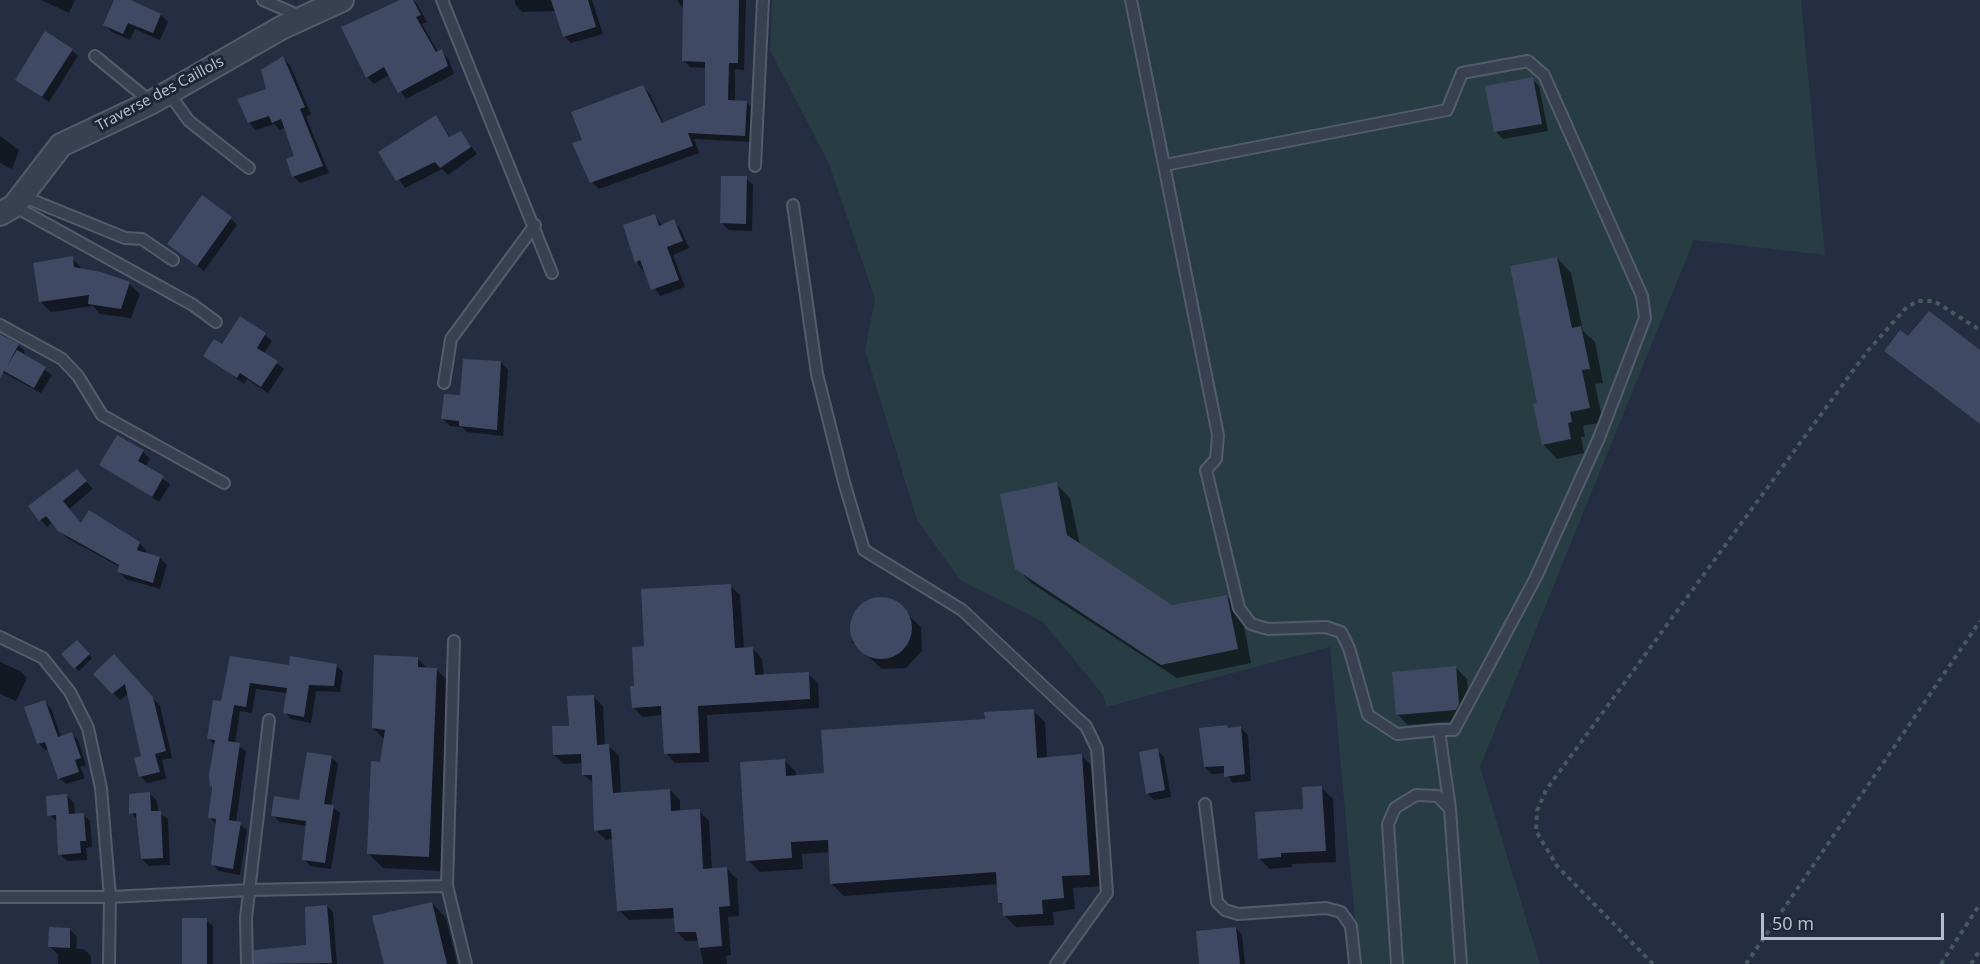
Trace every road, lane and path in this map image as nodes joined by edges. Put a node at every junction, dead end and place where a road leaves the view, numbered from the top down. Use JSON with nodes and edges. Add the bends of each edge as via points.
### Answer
{"nodes":[{"id":1,"x":263,"y":0,"type":"edge"},
{"id":2,"x":342,"y":0,"type":"edge"},
{"id":3,"x":442,"y":0,"type":"edge"},
{"id":4,"x":763,"y":0,"type":"edge"},
{"id":5,"x":1131,"y":0,"type":"edge"},
{"id":6,"x":302,"y":17,"type":"junction"},
{"id":7,"x":95,"y":56,"type":"dead end"},
{"id":8,"x":160,"y":97,"type":"junction"},
{"id":9,"x":1165,"y":165,"type":"junction"},
{"id":10,"x":755,"y":166,"type":"dead end"},
{"id":11,"x":249,"y":168,"type":"dead end"},
{"id":12,"x":12,"y":205,"type":"edge"},
{"id":13,"x":793,"y":205,"type":"dead end"},
{"id":14,"x":535,"y":225,"type":"junction"},
{"id":15,"x":173,"y":260,"type":"dead end"},
{"id":16,"x":552,"y":273,"type":"dead end"},
{"id":17,"x":216,"y":322,"type":"dead end"},
{"id":18,"x":0,"y":325,"type":"edge"},
{"id":19,"x":1980,"y":330,"type":"edge"},
{"id":20,"x":444,"y":383,"type":"dead end"},
{"id":21,"x":224,"y":483,"type":"dead end"},
{"id":22,"x":1980,"y":621,"type":"edge"},
{"id":23,"x":0,"y":637,"type":"edge"},
{"id":24,"x":454,"y":641,"type":"dead end"},
{"id":25,"x":268,"y":720,"type":"dead end"},
{"id":26,"x":1439,"y":730,"type":"junction"},
{"id":27,"x":1205,"y":804,"type":"dead end"},
{"id":28,"x":1450,"y":809,"type":"junction"},
{"id":29,"x":447,"y":886,"type":"junction"},
{"id":30,"x":250,"y":890,"type":"junction"},
{"id":31,"x":0,"y":897,"type":"edge"},
{"id":32,"x":110,"y":897,"type":"junction"},
{"id":33,"x":1980,"y":904,"type":"edge"},
{"id":34,"x":1980,"y":950,"type":"edge"},
{"id":35,"x":109,"y":964,"type":"edge"},
{"id":36,"x":247,"y":964,"type":"edge"},
{"id":37,"x":466,"y":964,"type":"edge"},
{"id":38,"x":1056,"y":964,"type":"edge"},
{"id":39,"x":1355,"y":964,"type":"edge"},
{"id":40,"x":1397,"y":964,"type":"edge"},
{"id":41,"x":1461,"y":964,"type":"edge"},
{"id":42,"x":1653,"y":964,"type":"edge"},
{"id":43,"x":1746,"y":964,"type":"edge"},
{"id":44,"x":1941,"y":964,"type":"edge"},
{"id":45,"x":1971,"y":964,"type":"edge"}],
"edges":[{"from":1,"to":6,"type":"lane"},
{"from":2,"to":6,"type":"street","name":"Traverse des Caillols"},
{"from":3,"to":14,"type":"lane"},
{"from":4,"to":10,"type":"lane"},
{"from":5,"to":9,"type":"lane"},
{"from":6,"to":8,"type":"street","name":"Traverse des Caillols"},
{"from":7,"to":8,"type":"lane"},
{"from":8,"to":11,"type":"lane"},
{"from":8,"to":12,"type":"street","name":"Traverse des Caillols","via":[[61,145]]},
{"from":9,"to":26,"type":"lane","via":[[1218,435],[1216,459],[1206,470],[1239,608],[1251,624],[1268,629],[1326,627],[1341,632],[1368,716],[1397,734]]},
{"from":9,"to":26,"type":"lane","via":[[1447,110],[1462,73],[1528,62],[1544,75],[1642,296],[1645,318],[1599,438],[1536,577],[1454,730]]},
{"from":12,"to":15,"type":"lane","via":[[125,238],[142,239]]},
{"from":12,"to":17,"type":"lane","via":[[193,304]]},
{"from":13,"to":38,"type":"lane","via":[[818,374],[864,550],[962,610],[1086,726],[1097,750],[1107,892]]},
{"from":14,"to":16,"type":"lane"},
{"from":14,"to":20,"type":"lane","via":[[451,339]]},
{"from":18,"to":21,"type":"lane","via":[[62,359],[78,376],[102,415]]},
{"from":19,"to":42,"type":"path","via":[[1934,301],[1917,301],[1905,309],[1866,353],[1546,790],[1537,812],[1536,831],[1557,866]]},
{"from":22,"to":43,"type":"path"},
{"from":23,"to":32,"type":"lane","via":[[43,658],[70,692],[88,728],[101,788]]},
{"from":24,"to":29,"type":"lane"},
{"from":25,"to":30,"type":"lane"},
{"from":26,"to":28,"type":"lane"},
{"from":27,"to":39,"type":"lane","via":[[1217,902],[1238,914],[1326,908],[1341,912],[1351,926]]},
{"from":28,"to":40,"type":"lane","via":[[1438,796],[1416,795],[1395,808],[1388,824]]},
{"from":28,"to":41,"type":"lane"},
{"from":29,"to":30,"type":"lane"},
{"from":29,"to":37,"type":"lane"},
{"from":30,"to":32,"type":"lane"},
{"from":30,"to":36,"type":"lane"},
{"from":31,"to":32,"type":"lane"},
{"from":32,"to":35,"type":"lane"},
{"from":33,"to":44,"type":"path"},
{"from":34,"to":45,"type":"path"}]}
